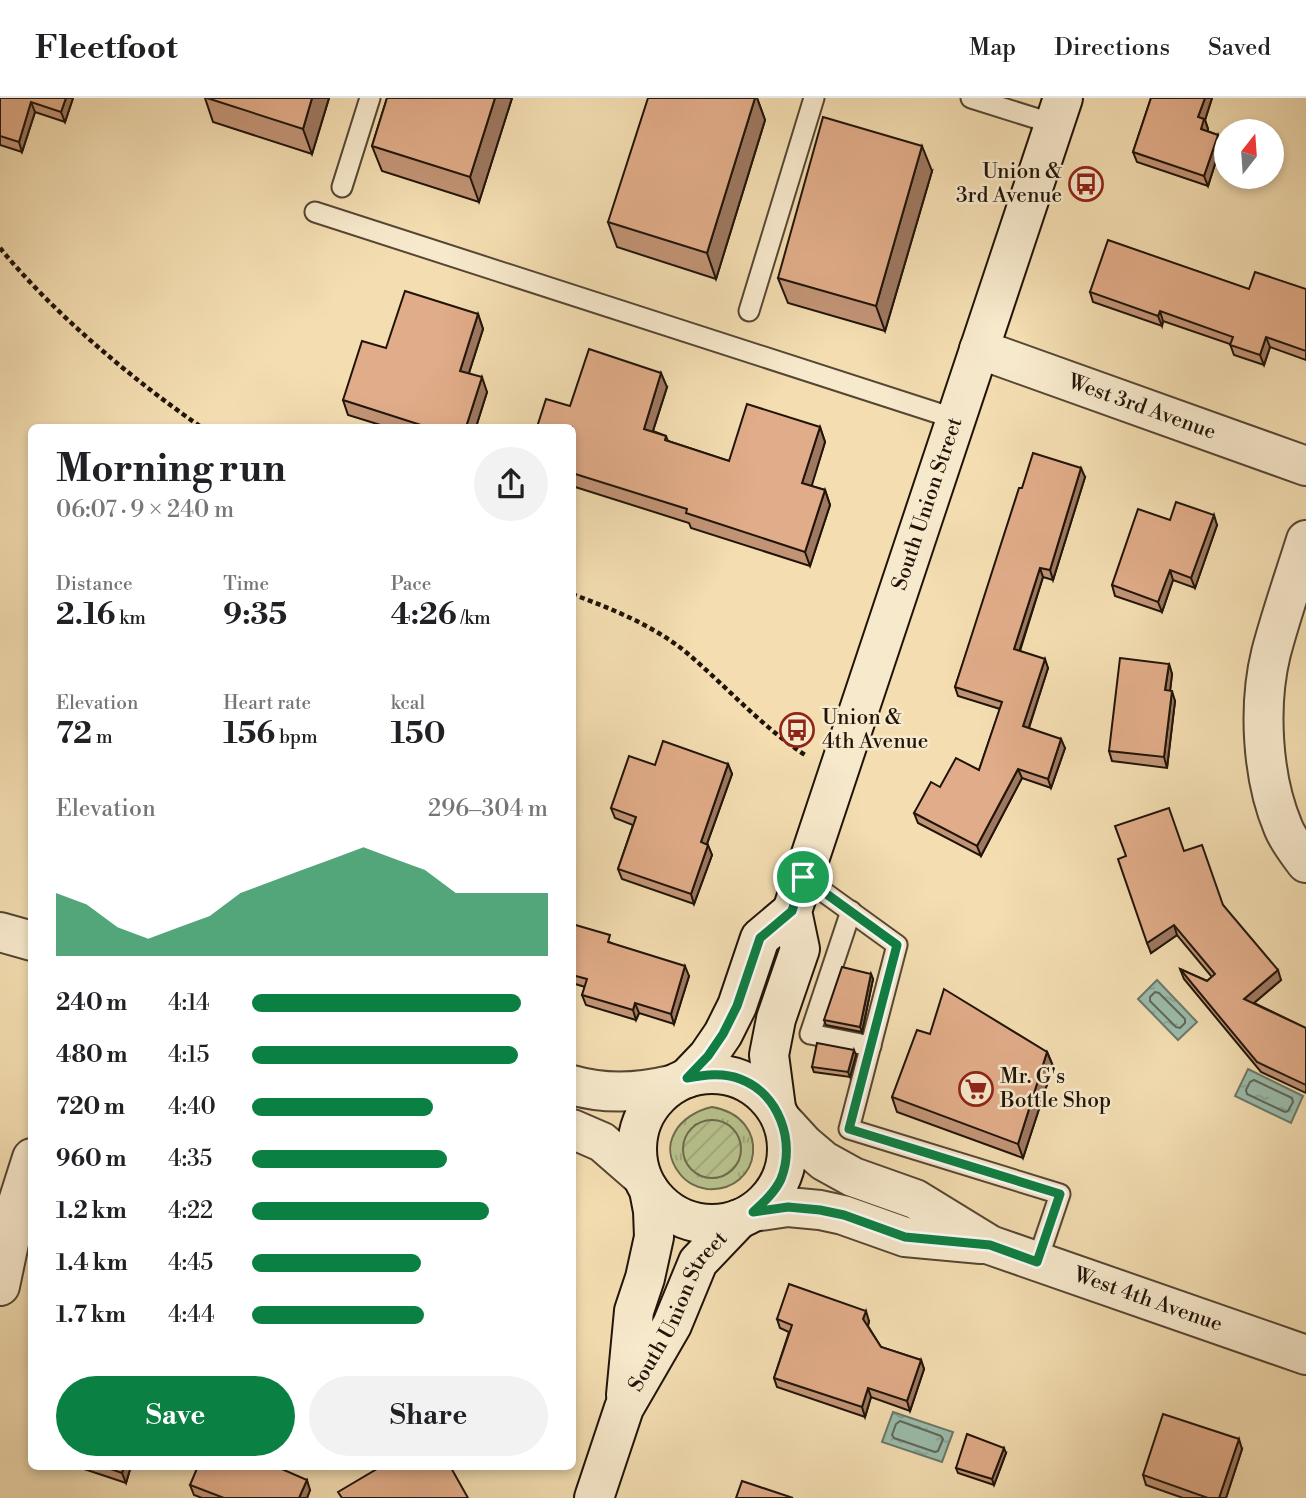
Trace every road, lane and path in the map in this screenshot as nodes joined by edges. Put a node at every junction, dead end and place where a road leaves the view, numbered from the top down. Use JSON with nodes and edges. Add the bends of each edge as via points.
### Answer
{"nodes":[{"id":1,"x":370,"y":98,"type":"edge"},
{"id":2,"x":814,"y":98,"type":"edge"},
{"id":3,"x":971,"y":98,"type":"edge"},
{"id":4,"x":1059,"y":111,"type":"edge"},
{"id":5,"x":342,"y":187,"type":"dead end"},
{"id":6,"x":315,"y":212,"type":"dead end"},
{"id":7,"x":0,"y":248,"type":"edge"},
{"id":8,"x":749,"y":311,"type":"dead end"},
{"id":9,"x":979,"y":349,"type":"junction"},
{"id":10,"x":956,"y":419,"type":"junction"},
{"id":11,"x":197,"y":424,"type":"edge"},
{"id":12,"x":1306,"y":466,"type":"edge"},
{"id":13,"x":1306,"y":540,"type":"edge"},
{"id":14,"x":576,"y":596,"type":"edge"},
{"id":15,"x":837,"y":775,"type":"junction"},
{"id":16,"x":1306,"y":863,"type":"edge"},
{"id":17,"x":797,"y":894,"type":"junction"},
{"id":18,"x":851,"y":911,"type":"junction"},
{"id":19,"x":0,"y":932,"type":"edge"},
{"id":20,"x":28,"y":940,"type":"edge"},
{"id":21,"x":871,"y":1046,"type":"junction"},
{"id":22,"x":679,"y":1081,"type":"junction"},
{"id":23,"x":576,"y":1087,"type":"edge"},
{"id":24,"x":779,"y":1114,"type":"junction"},
{"id":25,"x":576,"y":1131,"type":"edge"},
{"id":26,"x":28,"y":1180,"type":"edge"},
{"id":27,"x":645,"y":1183,"type":"junction"},
{"id":28,"x":746,"y":1215,"type":"junction"},
{"id":29,"x":990,"y":1245,"type":"junction"},
{"id":30,"x":1037,"y":1262,"type":"junction"},
{"id":31,"x":13,"y":1264,"type":"edge"},
{"id":32,"x":1306,"y":1354,"type":"edge"},
{"id":33,"x":624,"y":1408,"type":"junction"},
{"id":34,"x":594,"y":1498,"type":"edge"}],
"edges":[{"from":1,"to":5,"type":"lane"},
{"from":2,"to":8,"type":"lane"},
{"from":3,"to":4,"type":"lane"},
{"from":4,"to":9,"type":"main road","name":"South Union Street"},
{"from":6,"to":10,"type":"lane"},
{"from":7,"to":11,"type":"path","via":[[62,313]]},
{"from":9,"to":10,"type":"main road","name":"South Union Street"},
{"from":9,"to":12,"type":"main road","name":"West 3rd Avenue"},
{"from":10,"to":15,"type":"main road","name":"South Union Street"},
{"from":13,"to":16,"type":"main road","via":[[1271,654],[1264,699],[1272,791],[1283,829]]},
{"from":14,"to":15,"type":"path","via":[[661,634],[752,716]]},
{"from":15,"to":17,"type":"main road","name":"South Union Street"},
{"from":17,"to":18,"type":"lane"},
{"from":17,"to":22,"type":"main road","via":[[760,938],[723,1034],[708,1056]]},
{"from":17,"to":24,"type":"main road","via":[[800,949],[769,1055]]},
{"from":18,"to":21,"type":"lane","via":[[897,945]]},
{"from":18,"to":21,"type":"lane","via":[[810,1034]]},
{"from":19,"to":20,"type":"main road"},
{"from":21,"to":30,"type":"lane","via":[[849,1129],[1060,1194]]},
{"from":22,"to":23,"type":"main road","via":[[619,1093]]},
{"from":22,"to":24,"type":"main road","via":[[725,1075],[742,1079],[761,1091]]},
{"from":22,"to":27,"type":"main road","via":[[656,1098],[641,1125],[637,1155]]},
{"from":24,"to":28,"type":"main road","via":[[787,1140],[787,1161],[769,1198]]},
{"from":24,"to":29,"type":"main road","name":"West 4th Avenue","via":[[824,1161],[853,1177],[915,1199]]},
{"from":25,"to":27,"type":"main road","via":[[602,1142]]},
{"from":26,"to":31,"type":"main road"},
{"from":27,"to":28,"type":"main road","via":[[662,1205],[680,1217],[720,1223]]},
{"from":27,"to":33,"type":"main road","name":"South Union Street","via":[[654,1237],[634,1311]]},
{"from":28,"to":29,"type":"main road","name":"West 4th Avenue","via":[[788,1207],[820,1210],[905,1237]]},
{"from":28,"to":33,"type":"main road","name":"South Union Street","via":[[698,1262],[671,1325]]},
{"from":29,"to":30,"type":"main road","name":"West 4th Avenue"},
{"from":30,"to":32,"type":"main road","name":"West 4th Avenue"},
{"from":33,"to":34,"type":"main road","name":"South Union Street"}]}
